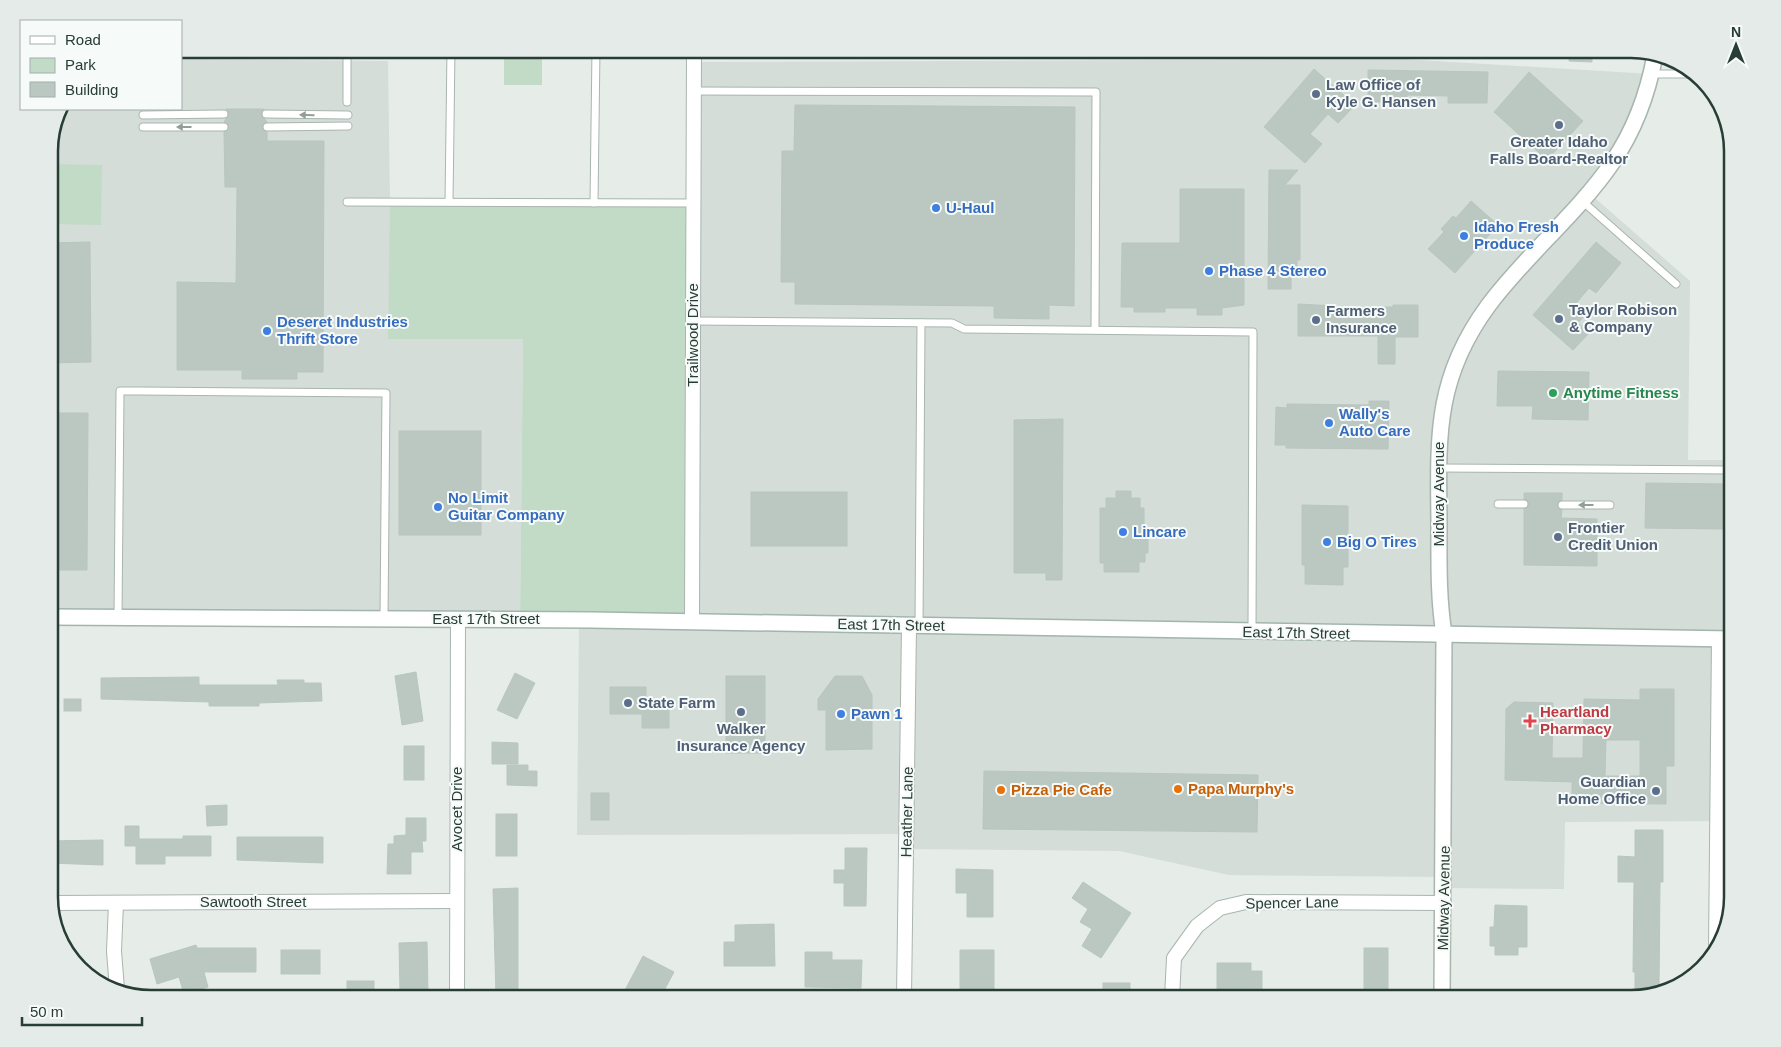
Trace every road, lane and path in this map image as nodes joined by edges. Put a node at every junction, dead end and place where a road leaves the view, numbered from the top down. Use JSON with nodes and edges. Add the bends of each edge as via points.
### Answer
{"nodes":[{"id":1,"x":347,"y":58,"type":"edge"},
{"id":2,"x":452,"y":58,"type":"edge"},
{"id":3,"x":596,"y":58,"type":"edge"},
{"id":4,"x":694,"y":58,"type":"edge"},
{"id":5,"x":1654,"y":61,"type":"edge"},
{"id":6,"x":1651,"y":74,"type":"junction"},
{"id":7,"x":1683,"y":74,"type":"edge"},
{"id":8,"x":694,"y":91,"type":"junction"},
{"id":9,"x":347,"y":102,"type":"dead end"},
{"id":10,"x":224,"y":114,"type":"dead end"},
{"id":11,"x":266,"y":114,"type":"dead end"},
{"id":12,"x":143,"y":115,"type":"dead end"},
{"id":13,"x":348,"y":115,"type":"dead end"},
{"id":14,"x":348,"y":126,"type":"dead end"},
{"id":15,"x":143,"y":127,"type":"dead end"},
{"id":16,"x":224,"y":127,"type":"dead end"},
{"id":17,"x":267,"y":127,"type":"dead end"},
{"id":18,"x":1581,"y":200,"type":"junction"},
{"id":19,"x":347,"y":202,"type":"dead end"},
{"id":20,"x":449,"y":202,"type":"junction"},
{"id":21,"x":594,"y":203,"type":"junction"},
{"id":22,"x":693,"y":203,"type":"junction"},
{"id":23,"x":1676,"y":284,"type":"dead end"},
{"id":24,"x":693,"y":321,"type":"junction"},
{"id":25,"x":920,"y":322,"type":"junction"},
{"id":26,"x":1095,"y":330,"type":"junction"},
{"id":27,"x":1438,"y":468,"type":"junction"},
{"id":28,"x":1723,"y":470,"type":"edge"},
{"id":29,"x":1498,"y":504,"type":"dead end"},
{"id":30,"x":1524,"y":504,"type":"dead end"},
{"id":31,"x":1562,"y":505,"type":"dead end"},
{"id":32,"x":1610,"y":505,"type":"dead end"},
{"id":33,"x":58,"y":617,"type":"edge"},
{"id":34,"x":118,"y":618,"type":"junction"},
{"id":35,"x":384,"y":619,"type":"junction"},
{"id":36,"x":458,"y":619,"type":"junction"},
{"id":37,"x":692,"y":621,"type":"junction"},
{"id":38,"x":914,"y":626,"type":"junction"},
{"id":39,"x":1252,"y":632,"type":"junction"},
{"id":40,"x":1444,"y":634,"type":"junction"},
{"id":41,"x":1724,"y":639,"type":"edge"},
{"id":42,"x":1724,"y":709,"type":"edge"},
{"id":43,"x":456,"y":901,"type":"junction"},
{"id":44,"x":1444,"y":902,"type":"junction"},
{"id":45,"x":58,"y":903,"type":"edge"},
{"id":46,"x":116,"y":903,"type":"junction"},
{"id":47,"x":1717,"y":930,"type":"edge"},
{"id":48,"x":116,"y":982,"type":"edge"},
{"id":49,"x":457,"y":989,"type":"edge"},
{"id":50,"x":904,"y":989,"type":"edge"},
{"id":51,"x":1172,"y":989,"type":"edge"},
{"id":52,"x":1442,"y":989,"type":"edge"}],
"edges":[{"from":1,"to":9,"type":"lane"},
{"from":2,"to":20,"type":"lane"},
{"from":3,"to":21,"type":"lane"},
{"from":4,"to":8,"type":"street","name":"Trailwood Drive"},
{"from":5,"to":6,"type":"main road","name":"Midway Avenue"},
{"from":6,"to":7,"type":"lane"},
{"from":6,"to":18,"type":"main road","name":"Midway Avenue","via":[[1637,119],[1612,164]]},
{"from":8,"to":22,"type":"street","name":"Trailwood Drive"},
{"from":8,"to":26,"type":"lane","via":[[1096,92]]},
{"from":10,"to":12,"type":"lane"},
{"from":13,"to":11,"type":"lane","one_way":true},
{"from":14,"to":17,"type":"lane"},
{"from":16,"to":15,"type":"lane","one_way":true},
{"from":18,"to":23,"type":"lane"},
{"from":18,"to":27,"type":"main road","name":"Midway Avenue","via":[[1488,306],[1468,337],[1453,366],[1442,407]]},
{"from":19,"to":20,"type":"lane"},
{"from":20,"to":21,"type":"lane"},
{"from":21,"to":22,"type":"lane"},
{"from":22,"to":24,"type":"street","name":"Trailwood Drive"},
{"from":24,"to":25,"type":"lane"},
{"from":24,"to":37,"type":"street","name":"Trailwood Drive"},
{"from":25,"to":26,"type":"lane","via":[[952,323],[964,330]]},
{"from":25,"to":38,"type":"lane"},
{"from":26,"to":39,"type":"lane","via":[[1253,332]]},
{"from":27,"to":28,"type":"lane"},
{"from":27,"to":40,"type":"main road","name":"Midway Avenue","via":[[1439,602]]},
{"from":29,"to":30,"type":"lane"},
{"from":32,"to":31,"type":"lane","one_way":true},
{"from":33,"to":34,"type":"main road","name":"East 17th Street"},
{"from":34,"to":35,"type":"main road","name":"East 17th Street"},
{"from":34,"to":35,"type":"lane","via":[[120,391],[140,391],[386,393]]},
{"from":35,"to":36,"type":"main road","name":"East 17th Street"},
{"from":36,"to":37,"type":"main road","name":"East 17th Street"},
{"from":36,"to":43,"type":"street","name":"Avocet Drive"},
{"from":37,"to":38,"type":"main road","name":"East 17th Street"},
{"from":38,"to":39,"type":"main road","name":"East 17th Street"},
{"from":38,"to":50,"type":"street","name":"Heather Lane"},
{"from":39,"to":40,"type":"main road","name":"East 17th Street"},
{"from":40,"to":41,"type":"main road","name":"East 17th Street"},
{"from":40,"to":44,"type":"main road","name":"Midway Avenue"},
{"from":42,"to":47,"type":"street"},
{"from":43,"to":46,"type":"street","name":"Sawtooth Street"},
{"from":43,"to":49,"type":"street","name":"Avocet Drive"},
{"from":44,"to":51,"type":"street","name":"Spencer Lane","via":[[1246,902],[1220,908],[1197,926],[1174,958]]},
{"from":44,"to":52,"type":"main road","name":"Midway Avenue"},
{"from":45,"to":46,"type":"street","name":"Sawtooth Street"},
{"from":46,"to":48,"type":"street"}]}
